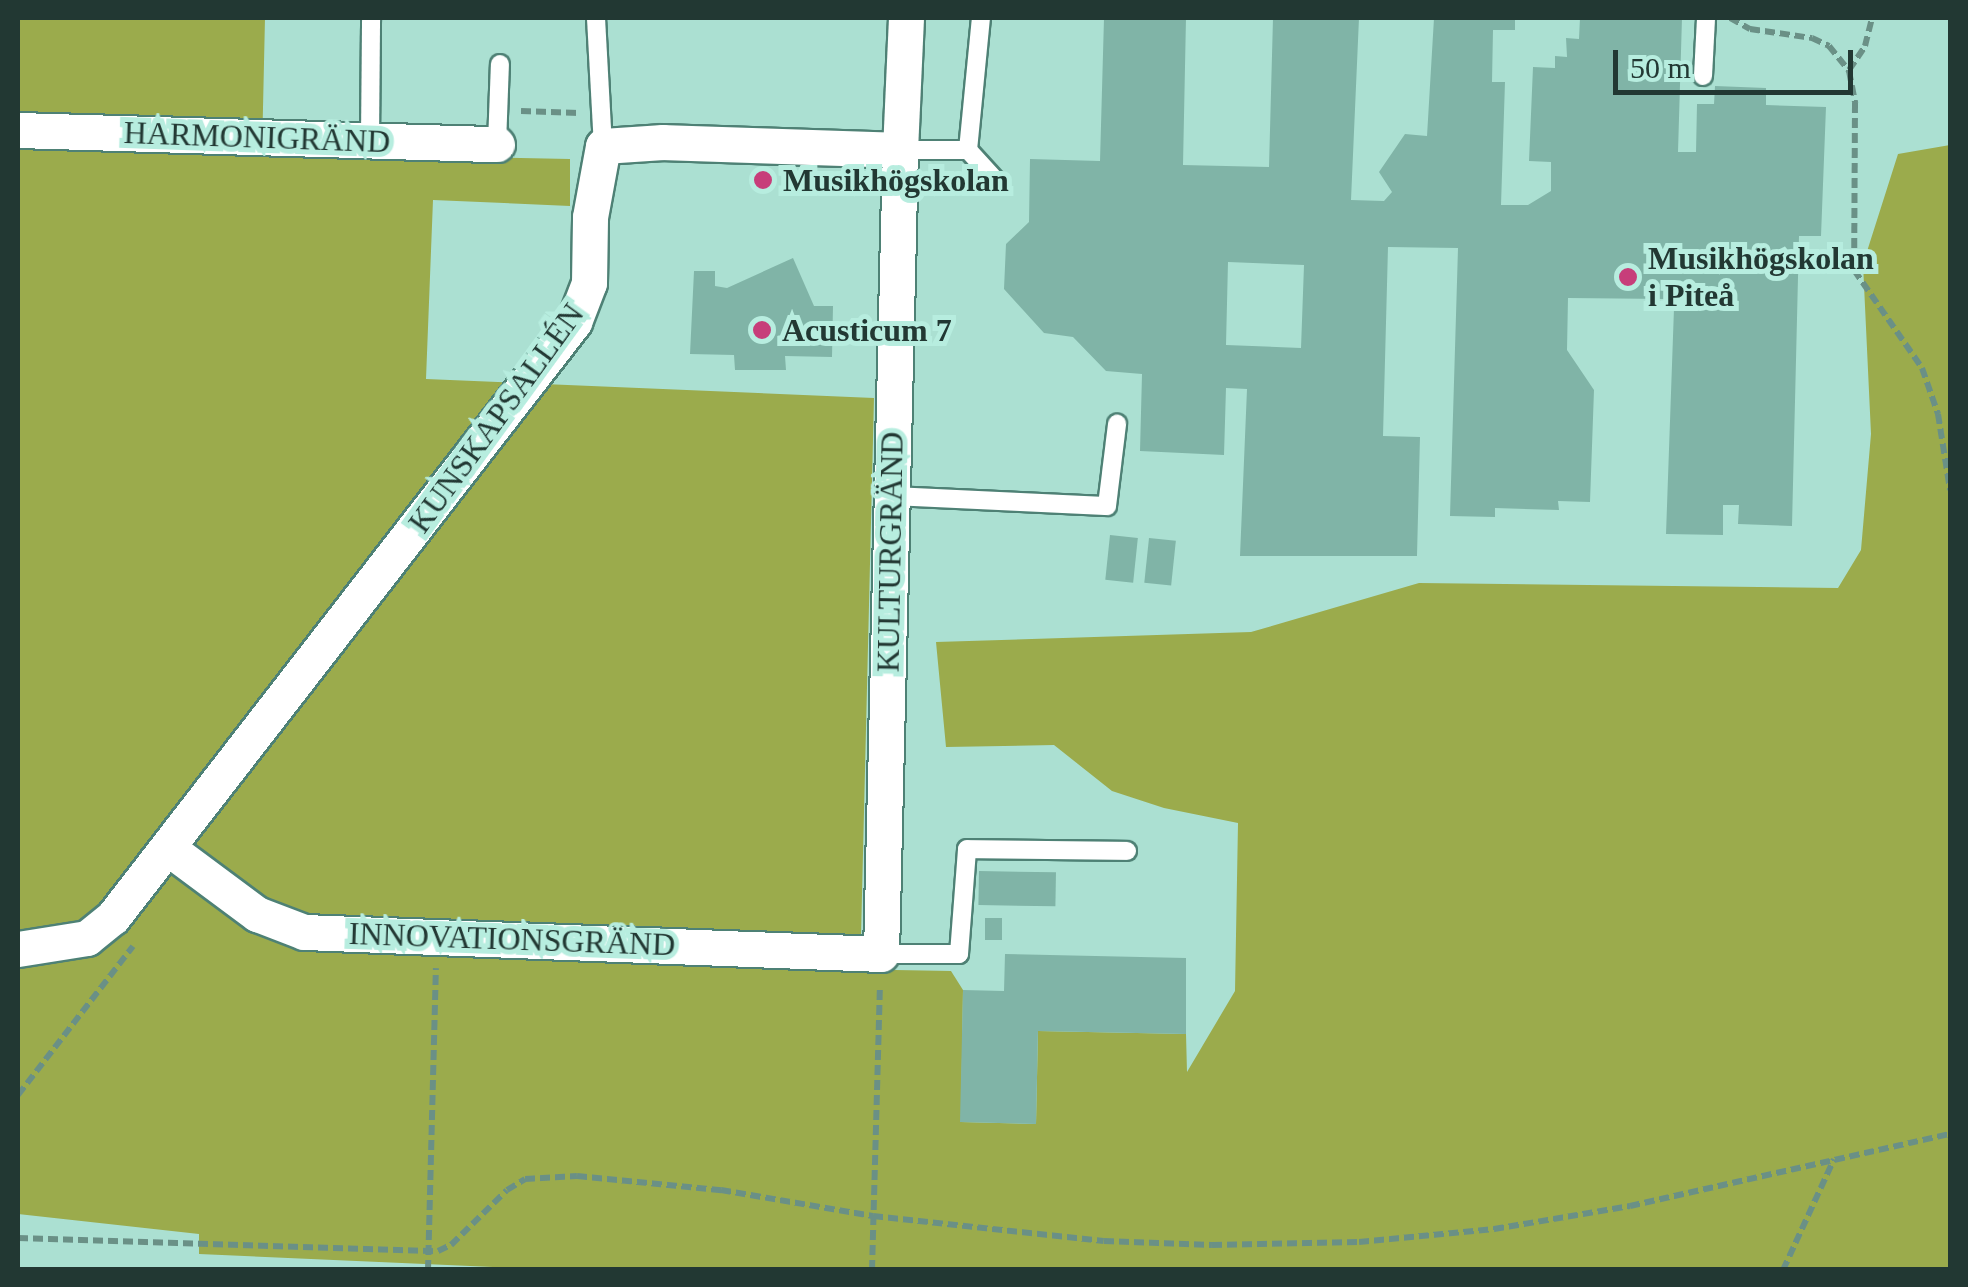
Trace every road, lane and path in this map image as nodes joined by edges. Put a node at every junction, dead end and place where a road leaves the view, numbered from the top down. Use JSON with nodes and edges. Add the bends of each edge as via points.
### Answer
{"nodes":[{"id":1,"x":371,"y":18,"type":"edge"},
{"id":2,"x":596,"y":18,"type":"edge"},
{"id":3,"x":906,"y":18,"type":"edge"},
{"id":4,"x":981,"y":18,"type":"edge"},
{"id":5,"x":1706,"y":18,"type":"edge"},
{"id":6,"x":1730,"y":18,"type":"edge"},
{"id":7,"x":1872,"y":18,"type":"edge"},
{"id":8,"x":500,"y":64,"type":"dead end"},
{"id":9,"x":1848,"y":71,"type":"junction"},
{"id":10,"x":1703,"y":76,"type":"dead end"},
{"id":11,"x":18,"y":130,"type":"edge"},
{"id":12,"x":370,"y":140,"type":"junction"},
{"id":13,"x":498,"y":144,"type":"joint"},
{"id":14,"x":603,"y":146,"type":"junction"},
{"id":15,"x":900,"y":150,"type":"junction"},
{"id":16,"x":968,"y":150,"type":"junction"},
{"id":17,"x":998,"y":184,"type":"dead end"},
{"id":18,"x":1117,"y":424,"type":"dead end"},
{"id":19,"x":1950,"y":490,"type":"edge"},
{"id":20,"x":891,"y":496,"type":"junction"},
{"id":21,"x":168,"y":848,"type":"junction"},
{"id":22,"x":1127,"y":851,"type":"dead end"},
{"id":23,"x":437,"y":937,"type":"junction"},
{"id":24,"x":18,"y":949,"type":"edge"},
{"id":25,"x":881,"y":954,"type":"junction"},
{"id":26,"x":1950,"y":1134,"type":"edge"},
{"id":27,"x":1834,"y":1158,"type":"junction"},
{"id":28,"x":873,"y":1216,"type":"junction"},
{"id":29,"x":18,"y":1238,"type":"edge"},
{"id":30,"x":426,"y":1252,"type":"junction"},
{"id":31,"x":428,"y":1270,"type":"edge"},
{"id":32,"x":872,"y":1270,"type":"edge"},
{"id":33,"x":1784,"y":1270,"type":"edge"}],
"edges":[{"from":1,"to":12,"type":"lane"},
{"from":2,"to":14,"type":"lane"},
{"from":3,"to":15,"type":"street"},
{"from":4,"to":16,"type":"lane"},
{"from":5,"to":10,"type":"lane"},
{"from":6,"to":9,"type":"path","via":[[1750,29],[1812,38],[1829,46]]},
{"from":7,"to":9,"type":"path","via":[[1865,46]]},
{"from":8,"to":13,"type":"lane"},
{"from":9,"to":19,"type":"path","via":[[1855,104],[1854,270],[1922,368],[1938,414]]},
{"from":11,"to":12,"type":"street","name":"HARMONIGRÄND"},
{"from":12,"to":13,"type":"street","name":"HARMONIGRÄND"},
{"from":14,"to":15,"type":"street"},
{"from":14,"to":21,"type":"street","name":"KUNSKAPSALLÉN","via":[[590,217],[588,283],[574,322]]},
{"from":15,"to":16,"type":"lane"},
{"from":15,"to":20,"type":"street","name":"KULTURGRÄND"},
{"from":16,"to":17,"type":"lane"},
{"from":18,"to":20,"type":"lane","via":[[1108,506]]},
{"from":20,"to":25,"type":"street","name":"KULTURGRÄND"},
{"from":21,"to":23,"type":"street","name":"INNOVATIONSGRÄND","via":[[257,914],[304,932]]},
{"from":21,"to":24,"type":"street","name":"KUNSKAPSALLÉN","via":[[100,930],[71,942]]},
{"from":22,"to":25,"type":"lane","via":[[968,849],[959,954]]},
{"from":23,"to":25,"type":"street","name":"INNOVATIONSGRÄND"},
{"from":23,"to":30,"type":"path"},
{"from":25,"to":28,"type":"path"},
{"from":26,"to":27,"type":"path"},
{"from":27,"to":28,"type":"path","via":[[1546,1221],[1359,1242],[1104,1240]]},
{"from":27,"to":33,"type":"path"},
{"from":28,"to":30,"type":"path","via":[[685,1186],[538,1176],[506,1190],[451,1245]]},
{"from":28,"to":32,"type":"path"},
{"from":29,"to":30,"type":"path"},
{"from":30,"to":31,"type":"path"}]}
